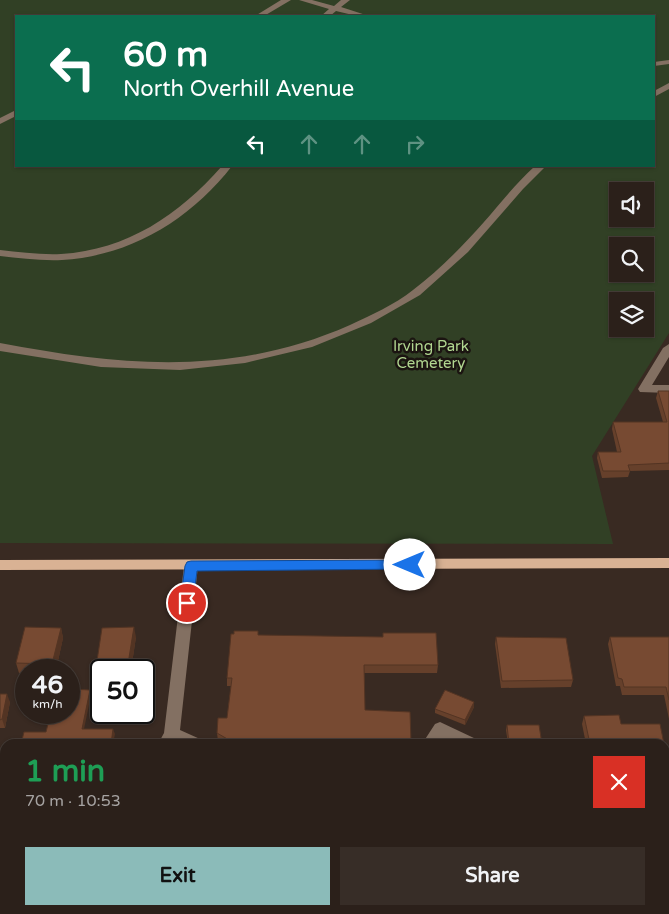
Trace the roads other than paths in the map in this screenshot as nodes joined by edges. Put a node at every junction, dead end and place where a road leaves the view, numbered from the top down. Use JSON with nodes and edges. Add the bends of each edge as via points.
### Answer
{"nodes":[{"id":1,"x":287,"y":0,"type":"edge"},
{"id":2,"x":303,"y":0,"type":"edge"},
{"id":3,"x":346,"y":0,"type":"edge"},
{"id":4,"x":335,"y":8,"type":"junction"},
{"id":5,"x":262,"y":15,"type":"edge"},
{"id":6,"x":326,"y":15,"type":"edge"},
{"id":7,"x":361,"y":15,"type":"edge"},
{"id":8,"x":669,"y":62,"type":"edge"},
{"id":9,"x":655,"y":64,"type":"edge"},
{"id":10,"x":669,"y":86,"type":"edge"},
{"id":11,"x":655,"y":93,"type":"edge"},
{"id":12,"x":15,"y":114,"type":"edge"},
{"id":13,"x":0,"y":121,"type":"edge"},
{"id":14,"x":227,"y":167,"type":"edge"},
{"id":15,"x":527,"y":167,"type":"edge"},
{"id":16,"x":540,"y":167,"type":"edge"},
{"id":17,"x":523,"y":180,"type":"junction"},
{"id":18,"x":0,"y":253,"type":"edge"},
{"id":19,"x":0,"y":347,"type":"edge"},
{"id":20,"x":669,"y":348,"type":"edge"},
{"id":21,"x":669,"y":389,"type":"edge"},
{"id":22,"x":669,"y":563,"type":"edge"},
{"id":23,"x":0,"y":565,"type":"edge"},
{"id":24,"x":191,"y":566,"type":"junction"},
{"id":25,"x":169,"y":739,"type":"edge"},
{"id":26,"x":433,"y":739,"type":"edge"},
{"id":27,"x":460,"y":739,"type":"edge"}],
"edges":[{"from":1,"to":5,"type":"street"},
{"from":2,"to":4,"type":"street"},
{"from":3,"to":4,"type":"street"},
{"from":4,"to":6,"type":"street"},
{"from":4,"to":7,"type":"street"},
{"from":8,"to":9,"type":"street"},
{"from":10,"to":11,"type":"street"},
{"from":12,"to":13,"type":"street"},
{"from":14,"to":18,"type":"street","via":[[202,196],[141,238],[92,253],[61,257]]},
{"from":15,"to":17,"type":"street"},
{"from":16,"to":17,"type":"street"},
{"from":17,"to":19,"type":"street","via":[[458,256],[421,290],[369,320],[308,346],[250,358],[154,366],[117,365]]},
{"from":20,"to":21,"type":"street","via":[[644,389]]},
{"from":22,"to":24,"type":"main road"},
{"from":23,"to":24,"type":"main road"},
{"from":24,"to":25,"type":"street"},
{"from":26,"to":27,"type":"street","via":[[440,729]]}]}
